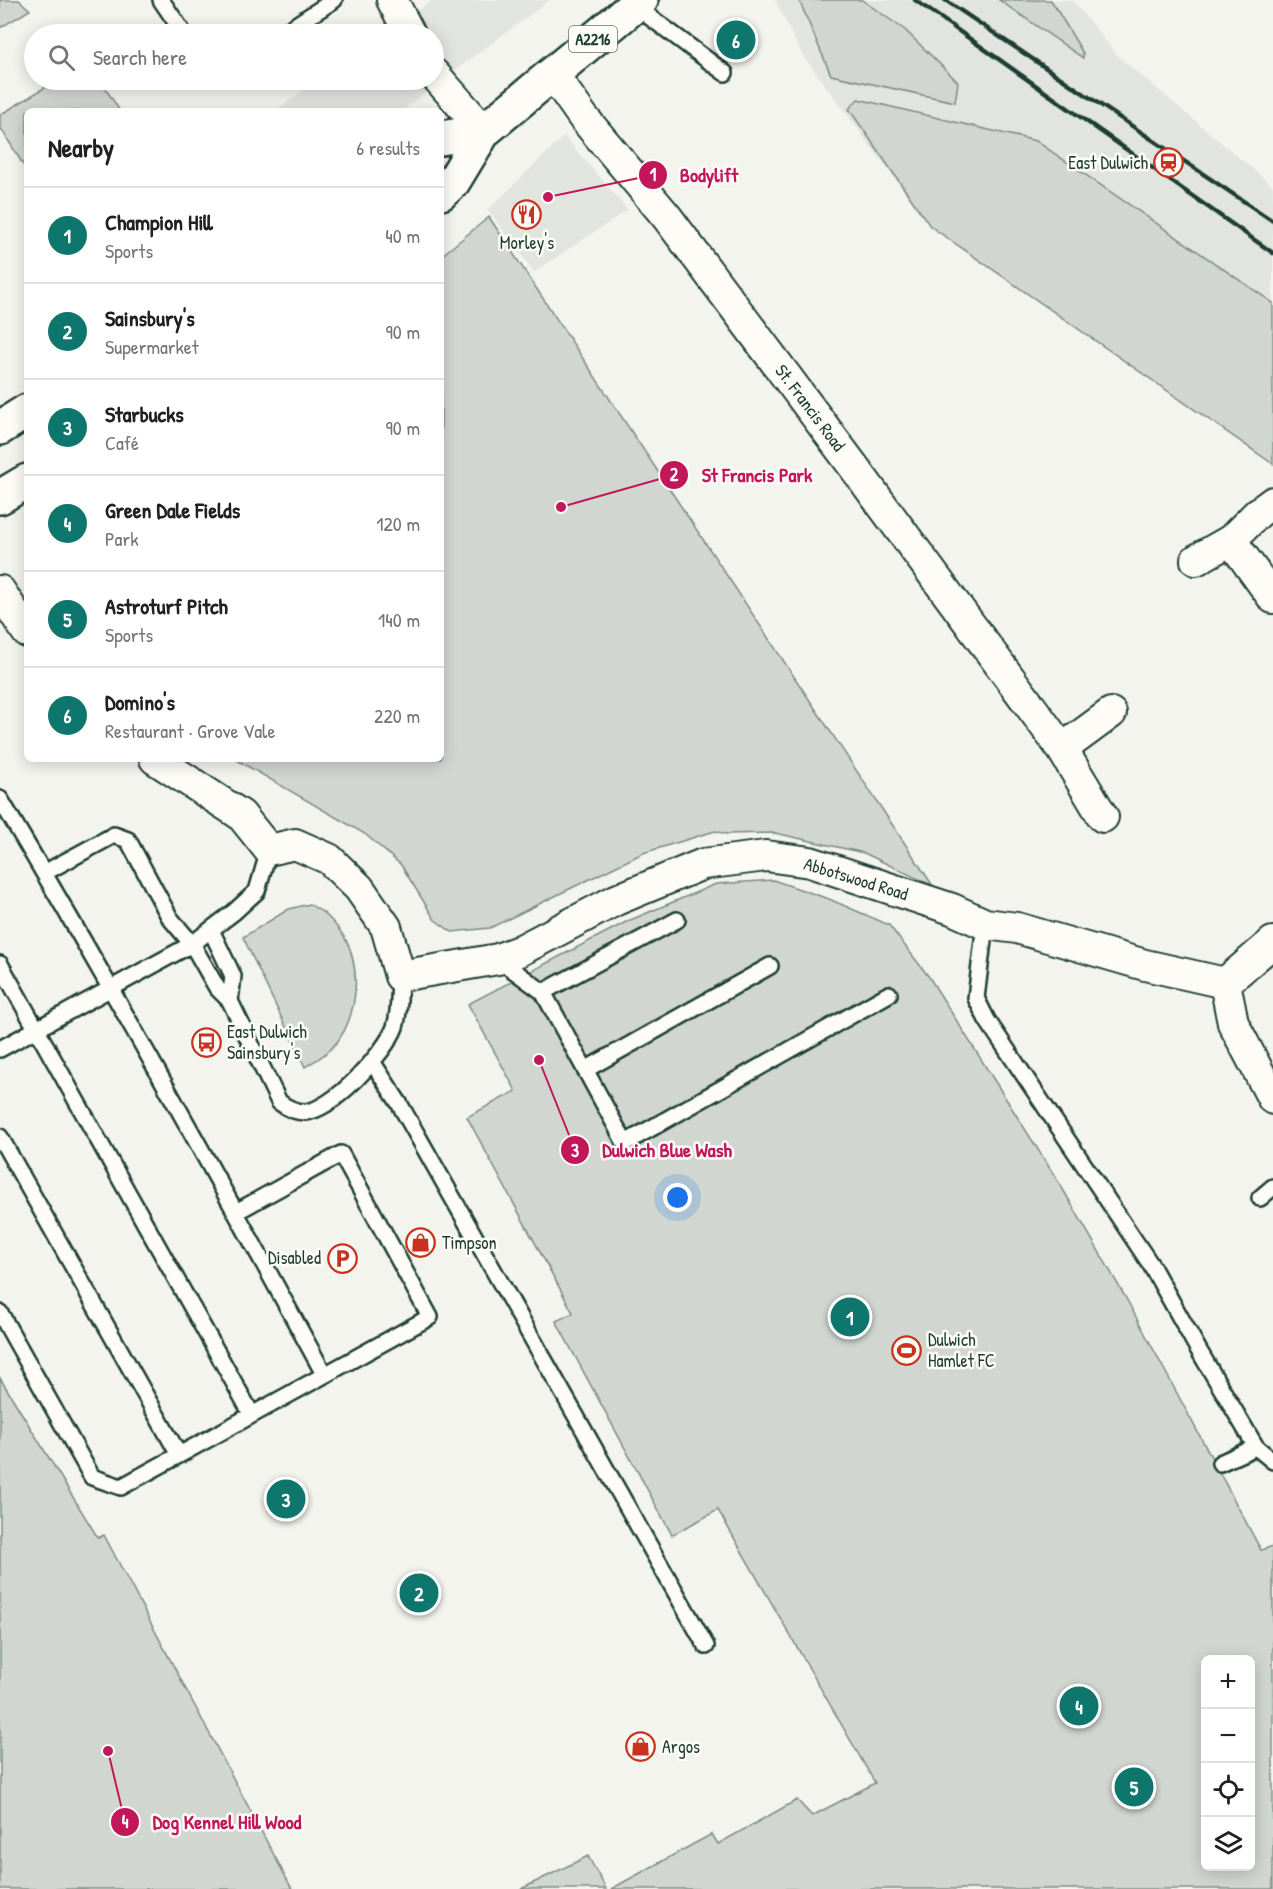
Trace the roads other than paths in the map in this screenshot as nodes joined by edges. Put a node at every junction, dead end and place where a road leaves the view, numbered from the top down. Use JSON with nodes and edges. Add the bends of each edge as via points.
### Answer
{"nodes":[{"id":1,"x":161,"y":0,"type":"edge"},
{"id":2,"x":334,"y":0,"type":"edge"},
{"id":3,"x":392,"y":0,"type":"edge"},
{"id":4,"x":638,"y":3,"type":"edge"},
{"id":5,"x":177,"y":24,"type":"edge"},
{"id":6,"x":297,"y":24,"type":"edge"},
{"id":7,"x":405,"y":24,"type":"edge"},
{"id":8,"x":552,"y":73,"type":"junction"},
{"id":9,"x":725,"y":73,"type":"dead end"},
{"id":10,"x":444,"y":85,"type":"edge"},
{"id":11,"x":484,"y":130,"type":"junction"},
{"id":12,"x":444,"y":137,"type":"edge"},
{"id":13,"x":444,"y":190,"type":"edge"},
{"id":14,"x":24,"y":413,"type":"edge"},
{"id":15,"x":0,"y":428,"type":"edge"},
{"id":16,"x":24,"y":483,"type":"edge"},
{"id":17,"x":0,"y":497,"type":"edge"},
{"id":18,"x":1273,"y":502,"type":"edge"},
{"id":19,"x":1231,"y":540,"type":"junction"},
{"id":20,"x":1196,"y":560,"type":"dead end"},
{"id":21,"x":0,"y":591,"type":"edge"},
{"id":22,"x":1273,"y":598,"type":"edge"},
{"id":23,"x":24,"y":627,"type":"edge"},
{"id":24,"x":1111,"y":713,"type":"dead end"},
{"id":25,"x":1062,"y":749,"type":"junction"},
{"id":26,"x":160,"y":762,"type":"edge"},
{"id":27,"x":0,"y":799,"type":"edge"},
{"id":28,"x":1103,"y":817,"type":"dead end"},
{"id":29,"x":269,"y":850,"type":"junction"},
{"id":30,"x":44,"y":873,"type":"junction"},
{"id":31,"x":677,"y":920,"type":"dead end"},
{"id":32,"x":985,"y":924,"type":"junction"},
{"id":33,"x":211,"y":930,"type":"junction"},
{"id":34,"x":1273,"y":942,"type":"edge"},
{"id":35,"x":192,"y":944,"type":"junction"},
{"id":36,"x":498,"y":959,"type":"junction"},
{"id":37,"x":0,"y":964,"type":"edge"},
{"id":38,"x":770,"y":966,"type":"dead end"},
{"id":39,"x":400,"y":976,"type":"junction"},
{"id":40,"x":1225,"y":983,"type":"junction"},
{"id":41,"x":111,"y":989,"type":"junction"},
{"id":42,"x":543,"y":992,"type":"junction"},
{"id":43,"x":889,"y":994,"type":"dead end"},
{"id":44,"x":230,"y":1001,"type":"junction"},
{"id":45,"x":36,"y":1029,"type":"junction"},
{"id":46,"x":0,"y":1049,"type":"edge"},
{"id":47,"x":373,"y":1063,"type":"junction"},
{"id":48,"x":585,"y":1070,"type":"junction"},
{"id":49,"x":1273,"y":1099,"type":"edge"},
{"id":50,"x":0,"y":1137,"type":"edge"},
{"id":51,"x":1273,"y":1186,"type":"edge"},
{"id":52,"x":1260,"y":1198,"type":"dead end"},
{"id":53,"x":236,"y":1212,"type":"junction"},
{"id":54,"x":0,"y":1313,"type":"edge"},
{"id":55,"x":324,"y":1374,"type":"junction"},
{"id":56,"x":251,"y":1413,"type":"junction"},
{"id":57,"x":1256,"y":1447,"type":"junction"},
{"id":58,"x":179,"y":1455,"type":"junction"},
{"id":59,"x":1273,"y":1461,"type":"edge"},
{"id":60,"x":1221,"y":1463,"type":"dead end"},
{"id":61,"x":706,"y":1646,"type":"dead end"}],
"edges":[{"from":1,"to":5,"type":"lane"},
{"from":2,"to":6,"type":"lane"},
{"from":3,"to":7,"type":"street"},
{"from":4,"to":8,"type":"main road","number":"A2216"},
{"from":4,"to":9,"type":"lane"},
{"from":8,"to":11,"type":"main road","number":"A2216"},
{"from":8,"to":25,"type":"street","name":"St. Francis Road","via":[[583,117],[667,217]]},
{"from":10,"to":11,"type":"street"},
{"from":11,"to":12,"type":"main road","number":"A2216"},
{"from":11,"to":13,"type":"main road","number":"A2216"},
{"from":14,"to":15,"type":"main road"},
{"from":16,"to":17,"type":"main road"},
{"from":18,"to":19,"type":"street"},
{"from":19,"to":20,"type":"street"},
{"from":19,"to":22,"type":"street"},
{"from":21,"to":23,"type":"street"},
{"from":24,"to":25,"type":"street"},
{"from":25,"to":28,"type":"street","name":"St. Francis Road"},
{"from":26,"to":29,"type":"street","via":[[241,815]]},
{"from":27,"to":30,"type":"lane"},
{"from":29,"to":33,"type":"lane","via":[[257,891]]},
{"from":29,"to":39,"type":"street","via":[[295,844],[328,859],[359,888],[386,927]]},
{"from":30,"to":35,"type":"lane","via":[[114,835],[128,840],[170,918]]},
{"from":30,"to":41,"type":"lane"},
{"from":31,"to":42,"type":"lane"},
{"from":32,"to":36,"type":"street","name":"Abbotswood Road","via":[[952,909],[810,862],[766,856],[704,864],[616,900]]},
{"from":32,"to":40,"type":"street","name":"Abbotswood Road","via":[[1017,928],[1145,965]]},
{"from":32,"to":57,"type":"lane","via":[[976,998],[987,1020],[1151,1265]]},
{"from":33,"to":35,"type":"lane"},
{"from":33,"to":44,"type":"lane","via":[[233,976]]},
{"from":34,"to":40,"type":"street"},
{"from":35,"to":41,"type":"lane"},
{"from":35,"to":44,"type":"lane","via":[[217,988]]},
{"from":36,"to":39,"type":"street","name":"Abbotswood Road"},
{"from":36,"to":42,"type":"lane"},
{"from":37,"to":45,"type":"lane"},
{"from":38,"to":48,"type":"lane"},
{"from":39,"to":47,"type":"lane","via":[[395,1027]]},
{"from":40,"to":49,"type":"street","via":[[1233,1023]]},
{"from":41,"to":45,"type":"lane"},
{"from":41,"to":53,"type":"lane"},
{"from":42,"to":48,"type":"lane"},
{"from":43,"to":48,"type":"lane","via":[[625,1143]]},
{"from":44,"to":47,"type":"lane","via":[[279,1102],[286,1108],[304,1112],[327,1104]]},
{"from":45,"to":46,"type":"lane"},
{"from":45,"to":56,"type":"lane"},
{"from":47,"to":61,"type":"lane"},
{"from":50,"to":58,"type":"lane"},
{"from":51,"to":52,"type":"lane"},
{"from":53,"to":55,"type":"lane"},
{"from":53,"to":55,"type":"lane","via":[[340,1154],[430,1317]]},
{"from":54,"to":58,"type":"lane","via":[[92,1477],[121,1487]]},
{"from":55,"to":56,"type":"lane"},
{"from":56,"to":58,"type":"lane"},
{"from":57,"to":59,"type":"lane"},
{"from":57,"to":60,"type":"lane"}]}
